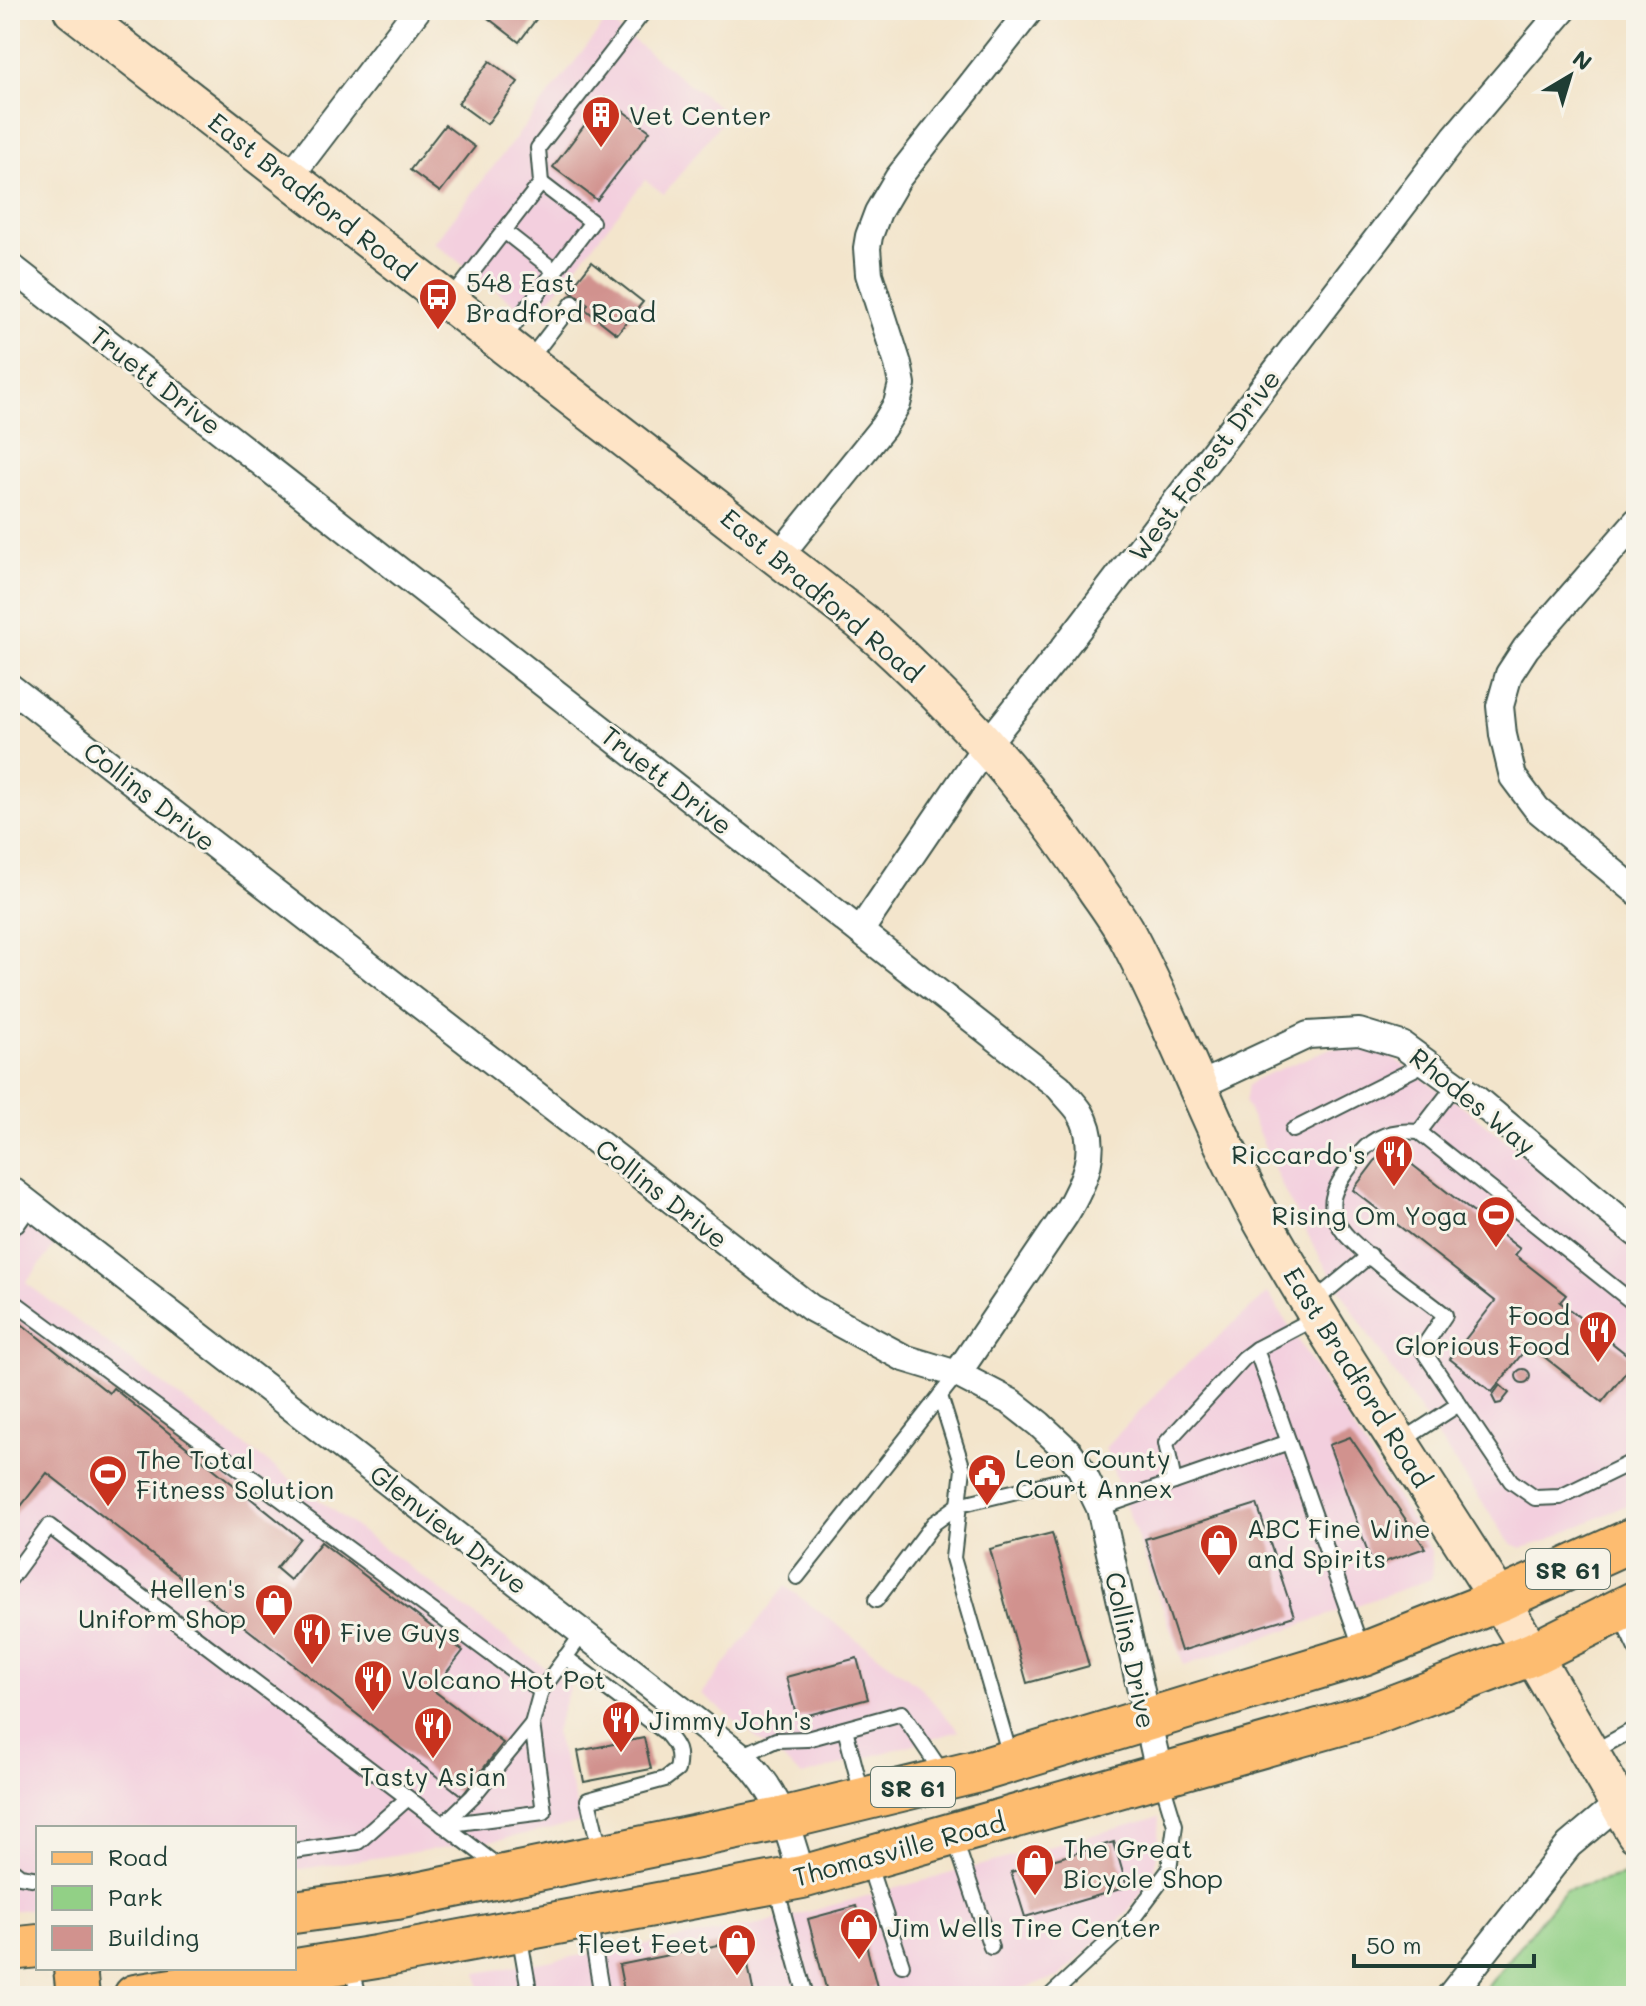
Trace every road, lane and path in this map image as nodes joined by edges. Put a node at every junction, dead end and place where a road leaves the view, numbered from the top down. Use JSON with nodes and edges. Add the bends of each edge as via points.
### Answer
{"nodes":[{"id":1,"x":73,"y":10,"type":"edge"},
{"id":2,"x":417,"y":10,"type":"edge"},
{"id":3,"x":645,"y":10,"type":"edge"},
{"id":4,"x":1030,"y":10,"type":"edge"},
{"id":5,"x":1563,"y":10,"type":"edge"},
{"id":6,"x":288,"y":179,"type":"junction"},
{"id":7,"x":541,"y":183,"type":"junction"},
{"id":8,"x":504,"y":231,"type":"junction"},
{"id":9,"x":10,"y":266,"type":"edge"},
{"id":10,"x":555,"y":271,"type":"junction"},
{"id":11,"x":448,"y":302,"type":"junction"},
{"id":12,"x":573,"y":303,"type":"dead end"},
{"id":13,"x":514,"y":352,"type":"junction"},
{"id":14,"x":1636,"y":522,"type":"edge"},
{"id":15,"x":779,"y":556,"type":"junction"},
{"id":16,"x":10,"y":687,"type":"edge"},
{"id":17,"x":987,"y":744,"type":"junction"},
{"id":18,"x":1636,"y":891,"type":"edge"},
{"id":19,"x":860,"y":931,"type":"junction"},
{"id":20,"x":1426,"y":1063,"type":"junction"},
{"id":21,"x":1456,"y":1084,"type":"junction"},
{"id":22,"x":1199,"y":1086,"type":"junction"},
{"id":23,"x":1293,"y":1130,"type":"dead end"},
{"id":24,"x":1419,"y":1132,"type":"junction"},
{"id":25,"x":10,"y":1189,"type":"edge"},
{"id":26,"x":31,"y":1205,"type":"junction"},
{"id":27,"x":10,"y":1229,"type":"edge"},
{"id":28,"x":1636,"y":1233,"type":"edge"},
{"id":29,"x":1370,"y":1255,"type":"junction"},
{"id":30,"x":10,"y":1299,"type":"edge"},
{"id":31,"x":1636,"y":1305,"type":"edge"},
{"id":32,"x":1314,"y":1311,"type":"junction"},
{"id":33,"x":1256,"y":1349,"type":"junction"},
{"id":34,"x":957,"y":1374,"type":"junction"},
{"id":35,"x":940,"y":1396,"type":"junction"},
{"id":36,"x":1459,"y":1404,"type":"junction"},
{"id":37,"x":1289,"y":1442,"type":"junction"},
{"id":38,"x":1399,"y":1443,"type":"junction"},
{"id":39,"x":1636,"y":1460,"type":"edge"},
{"id":40,"x":1062,"y":1480,"type":"dead end"},
{"id":41,"x":1174,"y":1482,"type":"junction"},
{"id":42,"x":959,"y":1505,"type":"junction"},
{"id":43,"x":1100,"y":1508,"type":"junction"},
{"id":44,"x":1636,"y":1538,"type":"edge"},
{"id":45,"x":797,"y":1577,"type":"dead end"},
{"id":46,"x":10,"y":1579,"type":"edge"},
{"id":47,"x":876,"y":1600,"type":"dead end"},
{"id":48,"x":1499,"y":1600,"type":"junction"},
{"id":49,"x":1632,"y":1630,"type":"edge"},
{"id":50,"x":583,"y":1633,"type":"junction"},
{"id":51,"x":1363,"y":1654,"type":"junction"},
{"id":52,"x":1532,"y":1654,"type":"junction"},
{"id":53,"x":565,"y":1657,"type":"junction"},
{"id":54,"x":541,"y":1691,"type":"junction"},
{"id":55,"x":1146,"y":1721,"type":"junction"},
{"id":56,"x":532,"y":1724,"type":"junction"},
{"id":57,"x":1636,"y":1728,"type":"edge"},
{"id":58,"x":845,"y":1729,"type":"junction"},
{"id":59,"x":1590,"y":1753,"type":"junction"},
{"id":60,"x":741,"y":1756,"type":"junction"},
{"id":61,"x":1011,"y":1761,"type":"junction"},
{"id":62,"x":1160,"y":1776,"type":"junction"},
{"id":63,"x":946,"y":1778,"type":"junction"},
{"id":64,"x":408,"y":1798,"type":"junction"},
{"id":65,"x":864,"y":1799,"type":"junction"},
{"id":66,"x":1629,"y":1814,"type":"edge"},
{"id":67,"x":785,"y":1818,"type":"junction"},
{"id":68,"x":443,"y":1825,"type":"junction"},
{"id":69,"x":953,"y":1834,"type":"junction"},
{"id":70,"x":296,"y":1851,"type":"edge"},
{"id":71,"x":601,"y":1856,"type":"junction"},
{"id":72,"x":867,"y":1859,"type":"junction"},
{"id":73,"x":10,"y":1868,"type":"edge"},
{"id":74,"x":509,"y":1875,"type":"junction"},
{"id":75,"x":36,"y":1879,"type":"edge"},
{"id":76,"x":788,"y":1880,"type":"junction"},
{"id":77,"x":296,"y":1912,"type":"edge"},
{"id":78,"x":589,"y":1919,"type":"junction"},
{"id":79,"x":519,"y":1930,"type":"junction"},
{"id":80,"x":36,"y":1946,"type":"edge"},
{"id":81,"x":991,"y":1947,"type":"dead end"},
{"id":82,"x":10,"y":1949,"type":"edge"},
{"id":83,"x":902,"y":1965,"type":"dead end"},
{"id":84,"x":75,"y":1970,"type":"edge"},
{"id":85,"x":355,"y":1979,"type":"edge"},
{"id":86,"x":78,"y":1996,"type":"edge"},
{"id":87,"x":135,"y":1996,"type":"edge"},
{"id":88,"x":530,"y":1996,"type":"edge"},
{"id":89,"x":602,"y":1996,"type":"edge"},
{"id":90,"x":806,"y":1996,"type":"edge"},
{"id":91,"x":1050,"y":1996,"type":"edge"},
{"id":92,"x":1450,"y":1996,"type":"edge"}],
"edges":[{"from":1,"to":6,"type":"street","name":"East Bradford Road"},
{"from":2,"to":6,"type":"street"},
{"from":3,"to":7,"type":"lane","via":[[538,148]]},
{"from":4,"to":15,"type":"street","via":[[898,178],[878,212],[869,236],[869,274],[898,364],[902,384],[897,404]]},
{"from":5,"to":17,"type":"street","name":"West Forest Drive","via":[[1455,137]]},
{"from":6,"to":11,"type":"street","name":"East Bradford Road"},
{"from":7,"to":8,"type":"lane"},
{"from":7,"to":10,"type":"lane","via":[[592,222]]},
{"from":8,"to":10,"type":"lane"},
{"from":8,"to":11,"type":"lane"},
{"from":9,"to":19,"type":"street","name":"Truett Drive"},
{"from":10,"to":13,"type":"lane"},
{"from":11,"to":13,"type":"street","name":"East Bradford Road"},
{"from":12,"to":13,"type":"lane"},
{"from":13,"to":15,"type":"street","name":"East Bradford Road"},
{"from":14,"to":18,"type":"street","via":[[1526,648],[1509,674],[1500,706],[1513,777],[1537,809]]},
{"from":15,"to":17,"type":"street","name":"East Bradford Road","via":[[912,667]]},
{"from":16,"to":34,"type":"street","name":"Collins Drive","via":[[811,1308],[904,1358]]},
{"from":17,"to":19,"type":"street","name":"West Forest Drive"},
{"from":17,"to":22,"type":"street","name":"East Bradford Road","via":[[1031,795],[1127,934]]},
{"from":19,"to":34,"type":"street","name":"Truett Drive","via":[[1059,1087],[1081,1114],[1090,1146],[1079,1193]]},
{"from":20,"to":21,"type":"street","name":"Rhodes Way"},
{"from":20,"to":22,"type":"street","name":"Rhodes Way","via":[[1402,1045],[1359,1032],[1308,1035]]},
{"from":20,"to":23,"type":"lane"},
{"from":21,"to":24,"type":"lane"},
{"from":21,"to":28,"type":"street","name":"Rhodes Way"},
{"from":22,"to":32,"type":"street","name":"East Bradford Road","via":[[1251,1202]]},
{"from":24,"to":29,"type":"lane","via":[[1381,1135],[1360,1152],[1333,1198],[1333,1212],[1346,1236]]},
{"from":24,"to":31,"type":"lane"},
{"from":25,"to":26,"type":"street","name":"Glenview Drive"},
{"from":26,"to":27,"type":"lane"},
{"from":26,"to":50,"type":"street","name":"Glenview Drive"},
{"from":29,"to":32,"type":"lane"},
{"from":29,"to":36,"type":"lane","via":[[1445,1315],[1422,1349]]},
{"from":30,"to":54,"type":"lane"},
{"from":32,"to":33,"type":"lane"},
{"from":32,"to":38,"type":"street","name":"East Bradford Road"},
{"from":33,"to":37,"type":"lane"},
{"from":33,"to":41,"type":"lane","via":[[1166,1443]]},
{"from":34,"to":35,"type":"lane"},
{"from":34,"to":43,"type":"street","name":"Collins Drive","via":[[1011,1402],[1070,1453]]},
{"from":35,"to":42,"type":"lane","via":[[963,1469]]},
{"from":35,"to":45,"type":"lane"},
{"from":36,"to":38,"type":"lane"},
{"from":36,"to":39,"type":"lane","via":[[1511,1481],[1535,1498],[1560,1497]]},
{"from":37,"to":41,"type":"lane"},
{"from":37,"to":51,"type":"lane"},
{"from":38,"to":48,"type":"street","name":"East Bradford Road"},
{"from":40,"to":42,"type":"lane"},
{"from":41,"to":43,"type":"lane"},
{"from":42,"to":47,"type":"lane","via":[[934,1523]]},
{"from":42,"to":61,"type":"lane","via":[[953,1558]]},
{"from":43,"to":55,"type":"street","name":"Collins Drive"},
{"from":44,"to":48,"type":"main road","number":"SR 61"},
{"from":46,"to":64,"type":"lane","via":[[49,1526]]},
{"from":48,"to":51,"type":"main road","number":"SR 61"},
{"from":48,"to":52,"type":"street","name":"East Bradford Road"},
{"from":49,"to":52,"type":"main road","name":"Thomasville Road","number":"SR 61"},
{"from":50,"to":53,"type":"lane"},
{"from":50,"to":60,"type":"street","name":"Glenview Drive"},
{"from":51,"to":55,"type":"main road","number":"SR 61"},
{"from":52,"to":59,"type":"street","name":"East Bradford Road"},
{"from":52,"to":62,"type":"main road","name":"Thomasville Road","number":"SR 61","via":[[1368,1716]]},
{"from":53,"to":54,"type":"lane"},
{"from":53,"to":71,"type":"lane","via":[[679,1747],[677,1770],[665,1779],[588,1800]]},
{"from":54,"to":56,"type":"lane"},
{"from":55,"to":61,"type":"main road","number":"SR 61"},
{"from":55,"to":62,"type":"street","name":"Collins Drive"},
{"from":56,"to":68,"type":"lane"},
{"from":56,"to":68,"type":"lane","via":[[544,1812]]},
{"from":57,"to":59,"type":"lane"},
{"from":58,"to":60,"type":"lane","via":[[776,1740]]},
{"from":58,"to":63,"type":"lane","via":[[902,1713]]},
{"from":58,"to":65,"type":"lane"},
{"from":59,"to":66,"type":"street","name":"East Bradford Road"},
{"from":60,"to":67,"type":"street","name":"Glenview Drive","via":[[769,1787]]},
{"from":61,"to":63,"type":"main road","number":"SR 61"},
{"from":62,"to":69,"type":"main road","name":"Thomasville Road","number":"SR 61"},
{"from":62,"to":91,"type":"lane","via":[[1175,1825],[1169,1870],[1131,1921]]},
{"from":63,"to":65,"type":"main road","number":"SR 61"},
{"from":64,"to":68,"type":"lane"},
{"from":64,"to":70,"type":"lane","via":[[358,1842]]},
{"from":65,"to":67,"type":"main road","number":"SR 61"},
{"from":66,"to":92,"type":"street","via":[[1569,1845]]},
{"from":67,"to":71,"type":"main road","number":"SR 61"},
{"from":67,"to":76,"type":"street","name":"Glenview Drive"},
{"from":68,"to":74,"type":"lane"},
{"from":69,"to":72,"type":"main road","name":"Thomasville Road","number":"SR 61"},
{"from":69,"to":81,"type":"lane"},
{"from":71,"to":74,"type":"main road","number":"SR 61"},
{"from":72,"to":76,"type":"main road","name":"Thomasville Road","number":"SR 61"},
{"from":72,"to":83,"type":"lane"},
{"from":73,"to":75,"type":"lane"},
{"from":74,"to":77,"type":"main road","number":"SR 61"},
{"from":74,"to":79,"type":"main road"},
{"from":76,"to":78,"type":"main road","name":"Thomasville Road","number":"SR 61"},
{"from":76,"to":90,"type":"lane"},
{"from":78,"to":79,"type":"main road","name":"Thomasville Road","number":"SR 61"},
{"from":78,"to":89,"type":"lane"},
{"from":79,"to":85,"type":"main road","name":"Thomasville Road","number":"SR 61"},
{"from":79,"to":88,"type":"lane"},
{"from":80,"to":82,"type":"main road"},
{"from":84,"to":86,"type":"main road"},
{"from":85,"to":87,"type":"main road","name":"Thomasville Road","number":"SR 61"}]}
